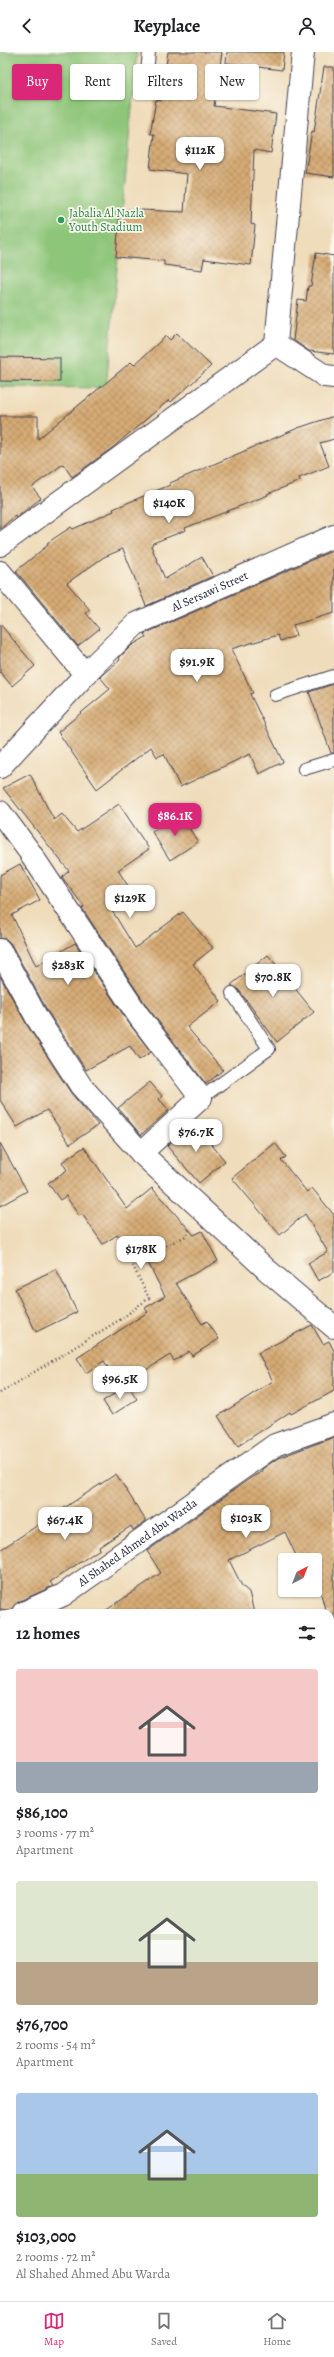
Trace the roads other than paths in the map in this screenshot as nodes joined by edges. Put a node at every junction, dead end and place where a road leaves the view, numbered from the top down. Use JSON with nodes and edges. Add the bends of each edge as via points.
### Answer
{"nodes":[{"id":1,"x":149,"y":52,"type":"edge"},
{"id":2,"x":303,"y":52,"type":"edge"},
{"id":3,"x":148,"y":64,"type":"edge"},
{"id":4,"x":276,"y":344,"type":"junction"},
{"id":5,"x":334,"y":377,"type":"edge"},
{"id":6,"x":334,"y":536,"type":"edge"},
{"id":7,"x":0,"y":545,"type":"edge"},
{"id":8,"x":0,"y":572,"type":"edge"},
{"id":9,"x":90,"y":669,"type":"junction"},
{"id":10,"x":334,"y":676,"type":"edge"},
{"id":11,"x":275,"y":695,"type":"dead end"},
{"id":12,"x":334,"y":760,"type":"edge"},
{"id":13,"x":0,"y":767,"type":"edge"},
{"id":14,"x":304,"y":769,"type":"dead end"},
{"id":15,"x":0,"y":812,"type":"edge"},
{"id":16,"x":0,"y":950,"type":"edge"},
{"id":17,"x":232,"y":993,"type":"dead end"},
{"id":18,"x":201,"y":1098,"type":"junction"},
{"id":19,"x":141,"y":1153,"type":"junction"},
{"id":20,"x":334,"y":1327,"type":"edge"},
{"id":21,"x":334,"y":1424,"type":"edge"},
{"id":22,"x":32,"y":1609,"type":"edge"}],
"edges":[{"from":1,"to":3,"type":"lane"},
{"from":2,"to":4,"type":"street"},
{"from":4,"to":5,"type":"street","via":[[325,376]]},
{"from":4,"to":7,"type":"street"},
{"from":6,"to":9,"type":"street","name":"Al Sersawi Street","via":[[136,624]]},
{"from":8,"to":9,"type":"street"},
{"from":9,"to":13,"type":"street","name":"Al Sersawi Street"},
{"from":10,"to":11,"type":"lane"},
{"from":12,"to":14,"type":"lane"},
{"from":15,"to":18,"type":"street","via":[[29,851],[138,1015]]},
{"from":16,"to":19,"type":"street","via":[[37,1018],[81,1086]]},
{"from":17,"to":18,"type":"lane","via":[[269,1049]]},
{"from":18,"to":19,"type":"street"},
{"from":19,"to":20,"type":"street","via":[[266,1270]]},
{"from":21,"to":22,"type":"street","name":"Al Shahed Ahmed Abu Warda","via":[[275,1445],[63,1595]]}]}
